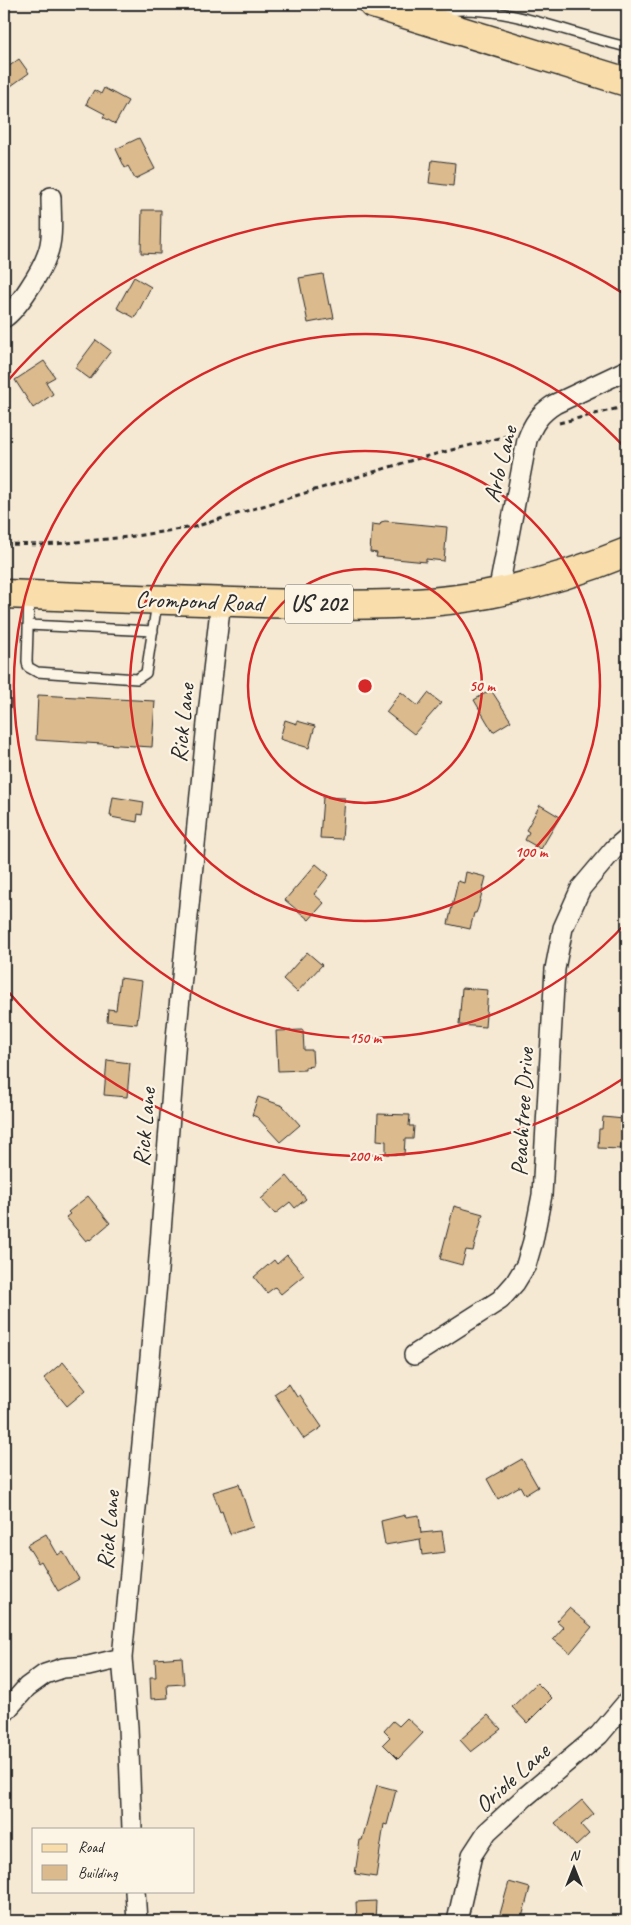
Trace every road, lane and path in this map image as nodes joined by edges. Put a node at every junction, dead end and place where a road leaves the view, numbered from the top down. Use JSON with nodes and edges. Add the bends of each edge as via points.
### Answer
{"nodes":[{"id":1,"x":373,"y":4,"type":"edge"},
{"id":2,"x":413,"y":17,"type":"junction"},
{"id":3,"x":627,"y":47,"type":"edge"},
{"id":4,"x":627,"y":82,"type":"edge"},
{"id":5,"x":51,"y":197,"type":"dead end"},
{"id":6,"x":4,"y":318,"type":"edge"},
{"id":7,"x":627,"y":370,"type":"edge"},
{"id":8,"x":627,"y":406,"type":"edge"},
{"id":9,"x":531,"y":430,"type":"junction"},
{"id":10,"x":4,"y":544,"type":"edge"},
{"id":11,"x":627,"y":552,"type":"edge"},
{"id":12,"x":498,"y":593,"type":"junction"},
{"id":13,"x":16,"y":595,"type":"edge"},
{"id":14,"x":157,"y":599,"type":"junction"},
{"id":15,"x":221,"y":602,"type":"junction"},
{"id":16,"x":28,"y":625,"type":"junction"},
{"id":17,"x":153,"y":631,"type":"junction"},
{"id":18,"x":627,"y":838,"type":"edge"},
{"id":19,"x":414,"y":1355,"type":"dead end"},
{"id":20,"x":122,"y":1658,"type":"junction"},
{"id":21,"x":627,"y":1702,"type":"edge"},
{"id":22,"x":4,"y":1713,"type":"edge"},
{"id":23,"x":132,"y":1828,"type":"edge"},
{"id":24,"x":135,"y":1892,"type":"edge"},
{"id":25,"x":458,"y":1915,"type":"edge"},
{"id":26,"x":137,"y":1921,"type":"edge"}],
"edges":[{"from":1,"to":2,"type":"main road"},
{"from":2,"to":3,"type":"lane","via":[[447,10],[477,9],[535,21]]},
{"from":2,"to":4,"type":"main road"},
{"from":5,"to":6,"type":"street","via":[[48,255],[26,293]]},
{"from":7,"to":9,"type":"street","name":"Arlo Lane","via":[[555,404],[537,418]]},
{"from":8,"to":9,"type":"path"},
{"from":9,"to":10,"type":"path","via":[[416,459],[194,527],[45,545]]},
{"from":9,"to":12,"type":"street","name":"Arlo Lane"},
{"from":11,"to":12,"type":"main road","name":"Crompond Road","number":"US 202","via":[[561,577]]},
{"from":12,"to":15,"type":"main road","name":"Crompond Road","number":"US 202","via":[[431,602],[378,604]]},
{"from":13,"to":14,"type":"main road","name":"Crompond Road","number":"US 202"},
{"from":13,"to":16,"type":"lane"},
{"from":14,"to":15,"type":"main road","name":"Crompond Road","number":"US 202"},
{"from":14,"to":17,"type":"lane"},
{"from":15,"to":20,"type":"street","name":"Rick Lane","via":[[178,1021]]},
{"from":16,"to":17,"type":"lane"},
{"from":16,"to":17,"type":"lane","via":[[28,668],[36,672],[137,679],[146,673]]},
{"from":18,"to":19,"type":"street","name":"Peachtree Drive","via":[[614,848],[581,888],[562,928],[555,969],[542,1195],[526,1266],[500,1300]]},
{"from":20,"to":22,"type":"street","via":[[45,1674],[27,1687]]},
{"from":20,"to":23,"type":"street","name":"Rick Lane"},
{"from":21,"to":25,"type":"street","name":"Oriole Lane","via":[[599,1735],[487,1832],[472,1855]]},
{"from":24,"to":26,"type":"street"}]}
